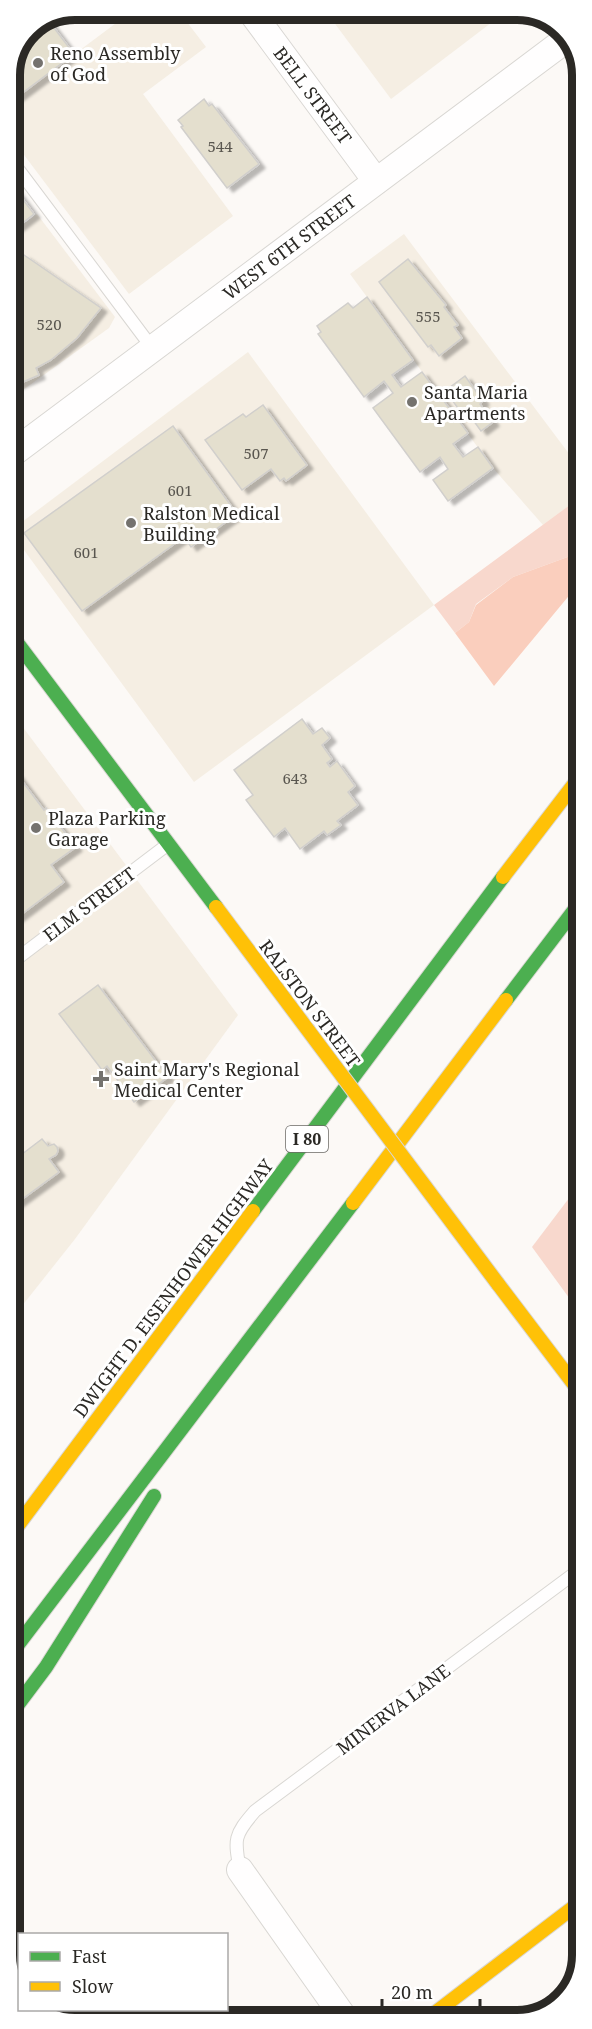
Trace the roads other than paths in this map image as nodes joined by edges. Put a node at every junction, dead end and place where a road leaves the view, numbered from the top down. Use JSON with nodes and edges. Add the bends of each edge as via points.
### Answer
{"nodes":[{"id":1,"x":257,"y":20,"type":"edge"},
{"id":2,"x":562,"y":42,"type":"edge"},
{"id":3,"x":20,"y":172,"type":"edge"},
{"id":4,"x":376,"y":181,"type":"junction"},
{"id":5,"x":153,"y":349,"type":"junction"},
{"id":6,"x":20,"y":448,"type":"edge"},
{"id":7,"x":20,"y":650,"type":"edge"},
{"id":8,"x":572,"y":786,"type":"edge"},
{"id":9,"x":168,"y":844,"type":"junction"},
{"id":10,"x":572,"y":913,"type":"edge"},
{"id":11,"x":20,"y":956,"type":"edge"},
{"id":12,"x":274,"y":1305,"type":"junction"},
{"id":13,"x":572,"y":1382,"type":"edge"},
{"id":14,"x":185,"y":1446,"type":"dead end"},
{"id":15,"x":160,"y":1486,"type":"dead end"},
{"id":16,"x":20,"y":1523,"type":"edge"},
{"id":17,"x":572,"y":1575,"type":"edge"},
{"id":18,"x":20,"y":1642,"type":"edge"},
{"id":19,"x":20,"y":1702,"type":"edge"},
{"id":20,"x":240,"y":1870,"type":"joint"},
{"id":21,"x":572,"y":1908,"type":"edge"},
{"id":22,"x":338,"y":2010,"type":"edge"},
{"id":23,"x":439,"y":2010,"type":"edge"}],
"edges":[{"from":1,"to":4,"type":"street","name":"BELL STREET"},
{"from":2,"to":4,"type":"street","name":"WEST 6TH STREET"},
{"from":3,"to":5,"type":"lane"},
{"from":4,"to":5,"type":"street","name":"WEST 6TH STREET"},
{"from":5,"to":6,"type":"street","name":"WEST 6TH STREET"},
{"from":7,"to":9,"type":"main road","name":"RALSTON STREET"},
{"from":8,"to":16,"type":"main road","name":"DWIGHT D. EISENHOWER HIGHWAY","number":"I 80"},
{"from":9,"to":11,"type":"lane","name":"ELM STREET"},
{"from":9,"to":13,"type":"main road","name":"RALSTON STREET","bridge":true},
{"from":10,"to":12,"type":"main road"},
{"from":12,"to":14,"type":"main road"},
{"from":12,"to":18,"type":"main road"},
{"from":15,"to":19,"type":"main road"},
{"from":17,"to":20,"type":"lane","name":"MINERVA LANE","via":[[255,1811],[240,1828],[235,1845]]},
{"from":20,"to":22,"type":"street"},
{"from":21,"to":23,"type":"main road"}]}
